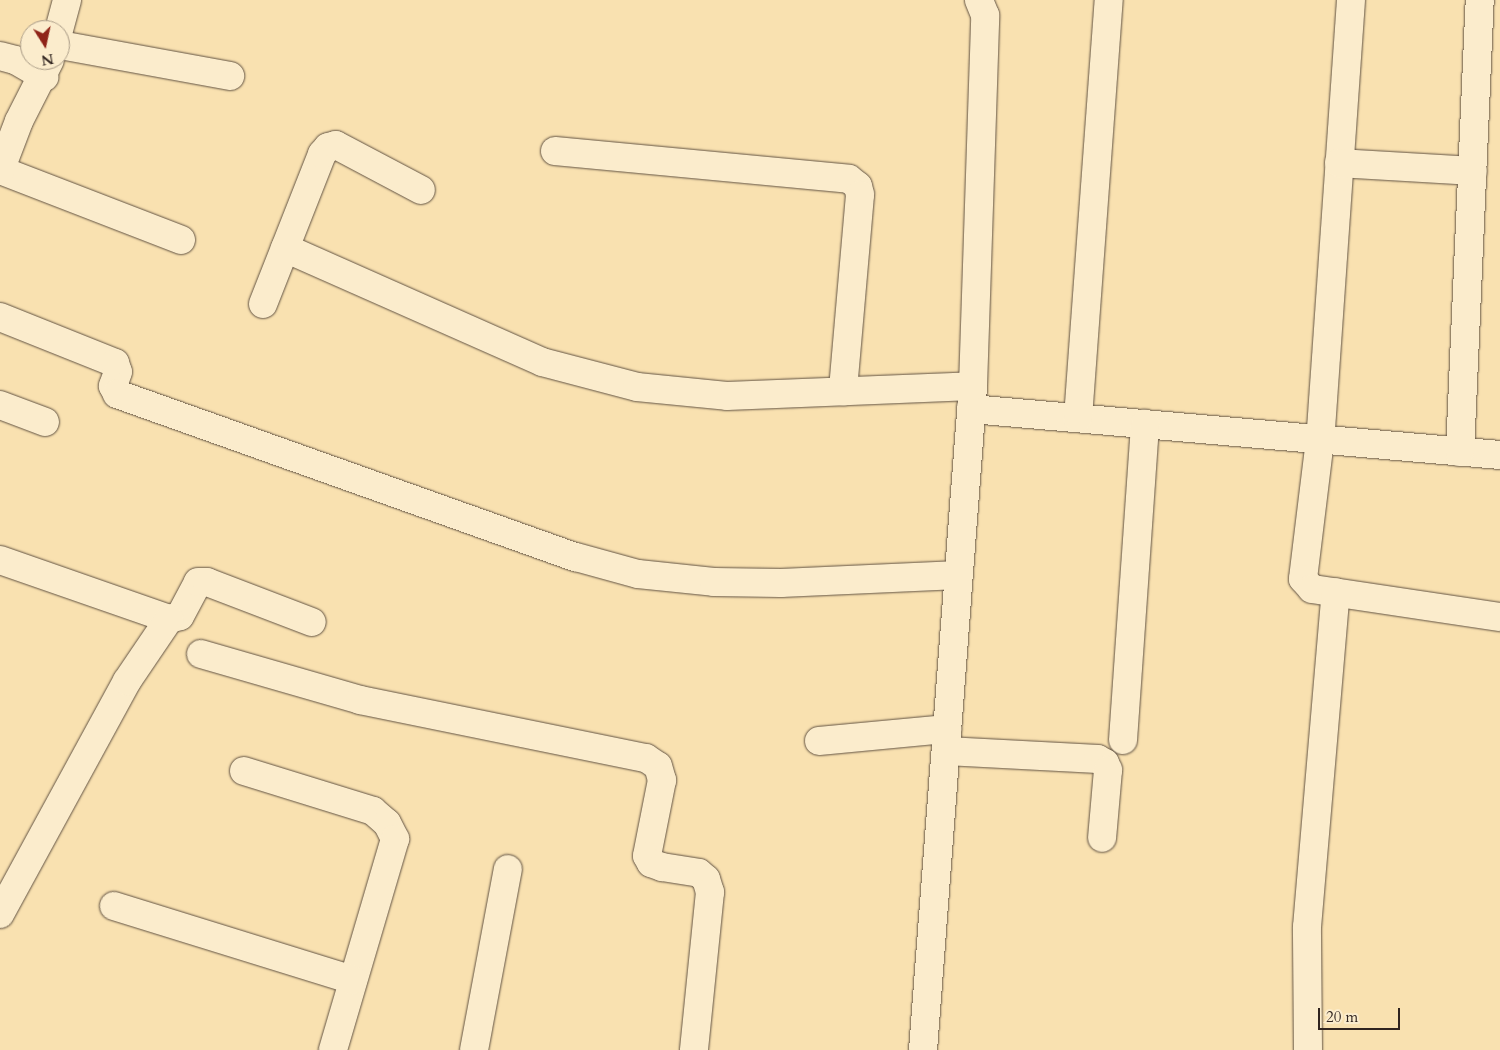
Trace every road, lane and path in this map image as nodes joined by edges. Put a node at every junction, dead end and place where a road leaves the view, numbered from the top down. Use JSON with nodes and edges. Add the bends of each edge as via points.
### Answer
{"nodes":[{"id":1,"x":67,"y":0,"type":"edge"},
{"id":2,"x":979,"y":0,"type":"edge"},
{"id":3,"x":1109,"y":0,"type":"edge"},
{"id":4,"x":1351,"y":0,"type":"edge"},
{"id":5,"x":1480,"y":0,"type":"edge"},
{"id":6,"x":62,"y":20,"type":"edge"},
{"id":7,"x":70,"y":47,"type":"edge"},
{"id":8,"x":0,"y":56,"type":"edge"},
{"id":9,"x":20,"y":61,"type":"edge"},
{"id":10,"x":46,"y":70,"type":"edge"},
{"id":11,"x":230,"y":76,"type":"dead end"},
{"id":12,"x":555,"y":151,"type":"dead end"},
{"id":13,"x":2,"y":163,"type":"edge"},
{"id":14,"x":1339,"y":163,"type":"junction"},
{"id":15,"x":1473,"y":171,"type":"junction"},
{"id":16,"x":422,"y":190,"type":"dead end"},
{"id":17,"x":181,"y":240,"type":"dead end"},
{"id":18,"x":284,"y":248,"type":"junction"},
{"id":19,"x":263,"y":304,"type":"dead end"},
{"id":20,"x":0,"y":318,"type":"edge"},
{"id":21,"x":843,"y":391,"type":"junction"},
{"id":22,"x":972,"y":398,"type":"junction"},
{"id":23,"x":0,"y":405,"type":"edge"},
{"id":24,"x":1078,"y":418,"type":"junction"},
{"id":25,"x":46,"y":422,"type":"dead end"},
{"id":26,"x":1145,"y":424,"type":"junction"},
{"id":27,"x":1320,"y":440,"type":"junction"},
{"id":28,"x":1460,"y":452,"type":"junction"},
{"id":29,"x":1500,"y":455,"type":"edge"},
{"id":30,"x":0,"y":560,"type":"edge"},
{"id":31,"x":959,"y":575,"type":"junction"},
{"id":32,"x":1336,"y":592,"type":"junction"},
{"id":33,"x":1500,"y":617,"type":"edge"},
{"id":34,"x":169,"y":620,"type":"junction"},
{"id":35,"x":312,"y":622,"type":"dead end"},
{"id":36,"x":201,"y":654,"type":"dead end"},
{"id":37,"x":946,"y":740,"type":"junction"},
{"id":38,"x":1123,"y":740,"type":"dead end"},
{"id":39,"x":819,"y":741,"type":"dead end"},
{"id":40,"x":244,"y":771,"type":"dead end"},
{"id":41,"x":1102,"y":838,"type":"dead end"},
{"id":42,"x":508,"y":869,"type":"dead end"},
{"id":43,"x":114,"y":906,"type":"dead end"},
{"id":44,"x":0,"y":914,"type":"edge"},
{"id":45,"x":353,"y":980,"type":"junction"},
{"id":46,"x":333,"y":1050,"type":"edge"},
{"id":47,"x":474,"y":1050,"type":"edge"},
{"id":48,"x":694,"y":1050,"type":"edge"},
{"id":49,"x":923,"y":1050,"type":"edge"},
{"id":50,"x":1308,"y":1050,"type":"edge"}],
"edges":[{"from":1,"to":6,"type":"street"},
{"from":2,"to":22,"type":"street","via":[[985,15]]},
{"from":3,"to":24,"type":"street"},
{"from":4,"to":14,"type":"street"},
{"from":5,"to":15,"type":"street"},
{"from":7,"to":11,"type":"street"},
{"from":8,"to":9,"type":"street"},
{"from":10,"to":13,"type":"street"},
{"from":12,"to":21,"type":"street","via":[[850,179],[858,186],[860,195]]},
{"from":13,"to":17,"type":"street"},
{"from":14,"to":15,"type":"street"},
{"from":14,"to":27,"type":"street"},
{"from":15,"to":28,"type":"street"},
{"from":16,"to":18,"type":"street","via":[[336,145],[328,147]]},
{"from":18,"to":19,"type":"street"},
{"from":18,"to":21,"type":"street","via":[[542,362],[587,376],[637,387],[728,396]]},
{"from":20,"to":31,"type":"street","via":[[115,363],[118,372],[113,386],[117,394],[576,557],[638,574],[714,582],[781,583]]},
{"from":21,"to":22,"type":"street"},
{"from":22,"to":24,"type":"street"},
{"from":22,"to":31,"type":"street"},
{"from":23,"to":25,"type":"street"},
{"from":24,"to":26,"type":"street"},
{"from":26,"to":27,"type":"street"},
{"from":26,"to":38,"type":"street"},
{"from":27,"to":28,"type":"street"},
{"from":27,"to":32,"type":"street","via":[[1303,579],[1312,589]]},
{"from":28,"to":29,"type":"street"},
{"from":30,"to":34,"type":"street"},
{"from":31,"to":37,"type":"street"},
{"from":32,"to":33,"type":"street"},
{"from":32,"to":50,"type":"street","via":[[1307,927]]},
{"from":34,"to":35,"type":"street","via":[[180,616],[198,582],[207,582]]},
{"from":34,"to":44,"type":"street","via":[[126,681]]},
{"from":36,"to":48,"type":"street","via":[[360,700],[646,758],[658,766],[662,780],[647,856],[651,863],[662,867],[699,873],[706,879],[710,892]]},
{"from":37,"to":39,"type":"street"},
{"from":37,"to":41,"type":"street","via":[[1098,759],[1105,763],[1108,770]]},
{"from":37,"to":49,"type":"street"},
{"from":40,"to":45,"type":"street","via":[[373,811],[387,823],[395,839]]},
{"from":42,"to":47,"type":"street"},
{"from":43,"to":45,"type":"street"},
{"from":45,"to":46,"type":"street"}]}
